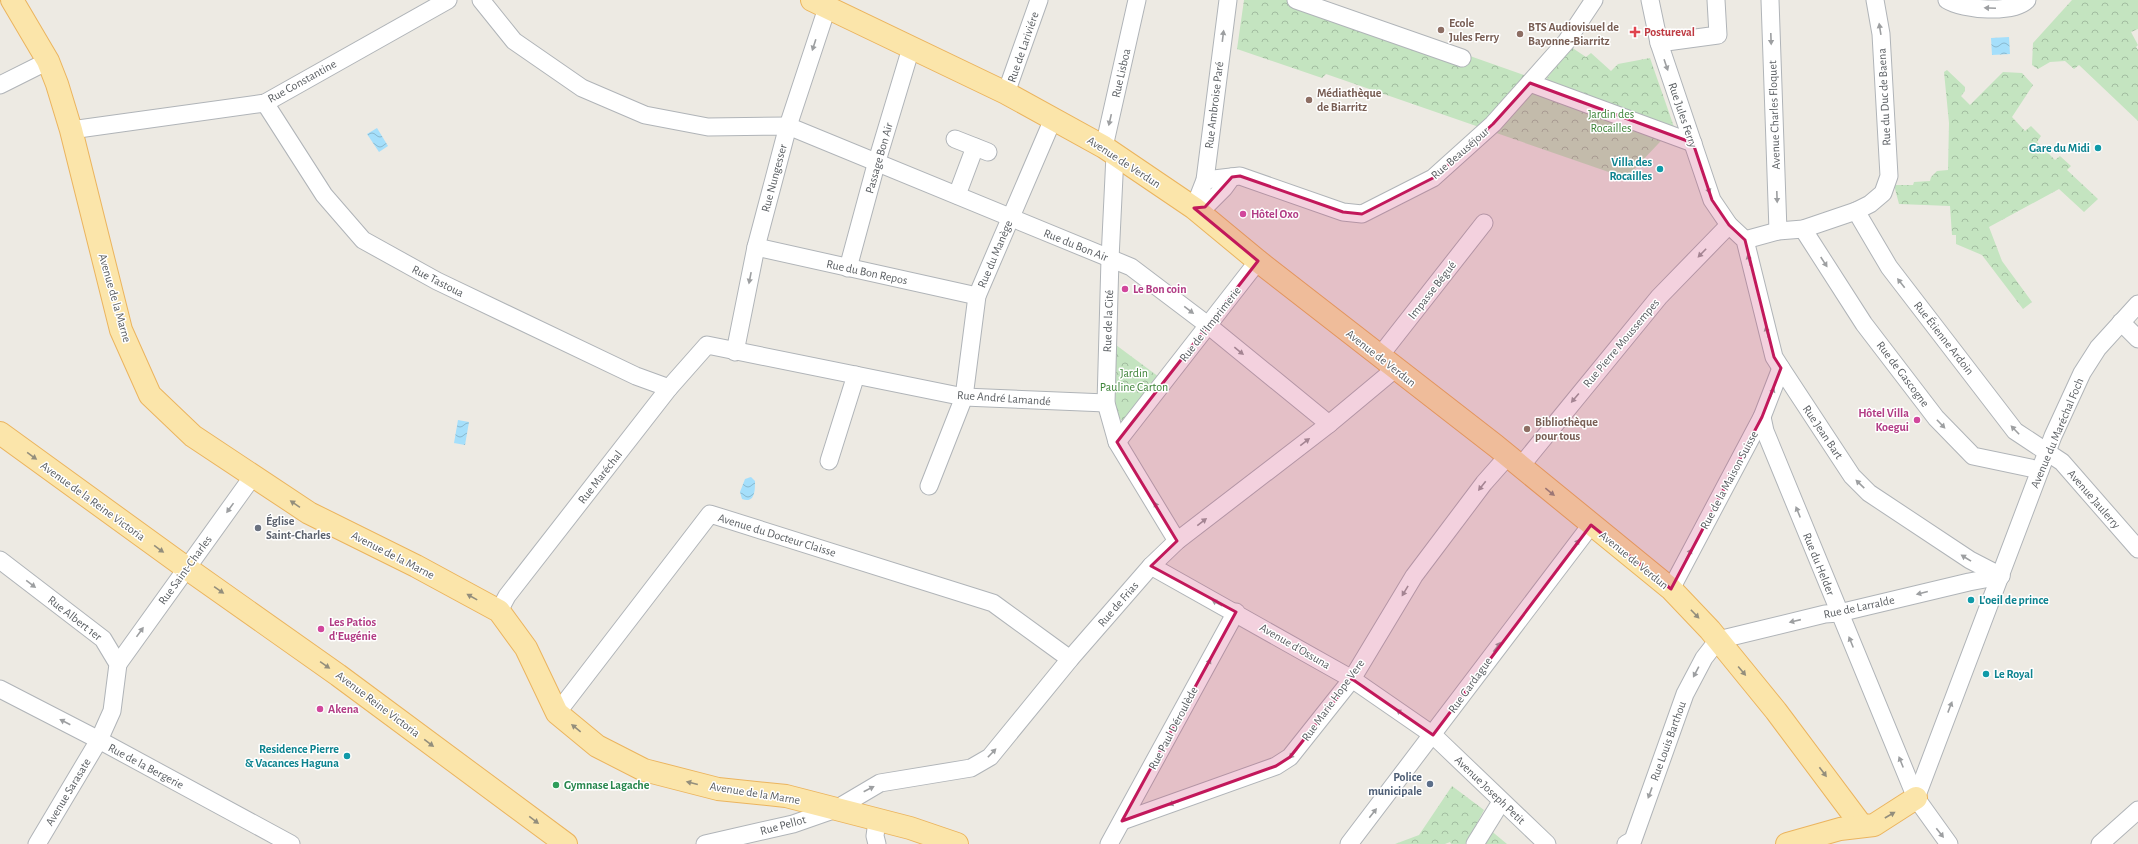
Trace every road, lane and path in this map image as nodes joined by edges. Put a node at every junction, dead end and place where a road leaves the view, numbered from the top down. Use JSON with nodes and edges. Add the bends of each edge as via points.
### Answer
{"nodes":[{"id":1,"x":12,"y":0,"type":"edge"},
{"id":2,"x":448,"y":0,"type":"edge"},
{"id":3,"x":481,"y":0,"type":"edge"},
{"id":4,"x":1039,"y":0,"type":"edge"},
{"id":5,"x":1137,"y":0,"type":"edge"},
{"id":6,"x":1228,"y":0,"type":"edge"},
{"id":7,"x":1296,"y":0,"type":"edge"},
{"id":8,"x":1594,"y":0,"type":"edge"},
{"id":9,"x":1650,"y":0,"type":"edge"},
{"id":10,"x":1716,"y":0,"type":"edge"},
{"id":11,"x":1770,"y":0,"type":"edge"},
{"id":12,"x":1875,"y":0,"type":"edge"},
{"id":13,"x":1947,"y":0,"type":"edge"},
{"id":14,"x":2027,"y":0,"type":"edge"},
{"id":15,"x":819,"y":4,"type":"edge"},
{"id":16,"x":1659,"y":43,"type":"junction"},
{"id":17,"x":911,"y":48,"type":"junction"},
{"id":18,"x":1462,"y":58,"type":"dead end"},
{"id":19,"x":48,"y":61,"type":"junction"},
{"id":20,"x":1530,"y":82,"type":"junction"},
{"id":21,"x":0,"y":85,"type":"edge"},
{"id":22,"x":1006,"y":93,"type":"junction"},
{"id":23,"x":265,"y":103,"type":"junction"},
{"id":24,"x":1052,"y":119,"type":"junction"},
{"id":25,"x":788,"y":126,"type":"junction"},
{"id":26,"x":71,"y":130,"type":"junction"},
{"id":27,"x":955,"y":139,"type":"dead end"},
{"id":28,"x":1693,"y":143,"type":"junction"},
{"id":29,"x":1110,"y":151,"type":"junction"},
{"id":30,"x":877,"y":161,"type":"junction"},
{"id":31,"x":1232,"y":177,"type":"junction"},
{"id":32,"x":1205,"y":180,"type":"junction"},
{"id":33,"x":956,"y":195,"type":"junction"},
{"id":34,"x":1194,"y":208,"type":"junction"},
{"id":35,"x":1856,"y":211,"type":"junction"},
{"id":36,"x":1010,"y":218,"type":"junction"},
{"id":37,"x":1484,"y":223,"type":"dead end"},
{"id":38,"x":1729,"y":225,"type":"junction"},
{"id":39,"x":1803,"y":229,"type":"junction"},
{"id":40,"x":1778,"y":231,"type":"junction"},
{"id":41,"x":1745,"y":240,"type":"junction"},
{"id":42,"x":756,"y":247,"type":"junction"},
{"id":43,"x":1110,"y":258,"type":"junction"},
{"id":44,"x":1258,"y":261,"type":"junction"},
{"id":45,"x":848,"y":268,"type":"junction"},
{"id":46,"x":977,"y":296,"type":"junction"},
{"id":47,"x":2138,"y":304,"type":"edge"},
{"id":48,"x":2121,"y":322,"type":"junction"},
{"id":49,"x":1209,"y":326,"type":"junction"},
{"id":50,"x":2138,"y":339,"type":"edge"},
{"id":51,"x":707,"y":345,"type":"joint"},
{"id":52,"x":735,"y":352,"type":"junction"},
{"id":53,"x":1387,"y":363,"type":"junction"},
{"id":54,"x":1781,"y":368,"type":"junction"},
{"id":55,"x":856,"y":375,"type":"junction"},
{"id":56,"x":669,"y":388,"type":"junction"},
{"id":57,"x":964,"y":396,"type":"junction"},
{"id":58,"x":1106,"y":403,"type":"junction"},
{"id":59,"x":1762,"y":417,"type":"junction"},
{"id":60,"x":1329,"y":424,"type":"junction"},
{"id":61,"x":0,"y":433,"type":"edge"},
{"id":62,"x":1117,"y":442,"type":"junction"},
{"id":63,"x":2047,"y":451,"type":"junction"},
{"id":64,"x":829,"y":460,"type":"dead end"},
{"id":65,"x":1514,"y":462,"type":"junction"},
{"id":66,"x":2040,"y":470,"type":"junction"},
{"id":67,"x":253,"y":476,"type":"junction"},
{"id":68,"x":929,"y":486,"type":"dead end"},
{"id":69,"x":1591,"y":525,"type":"junction"},
{"id":70,"x":1177,"y":541,"type":"junction"},
{"id":71,"x":2138,"y":549,"type":"edge"},
{"id":72,"x":0,"y":560,"type":"edge"},
{"id":73,"x":1151,"y":566,"type":"junction"},
{"id":74,"x":187,"y":568,"type":"junction"},
{"id":75,"x":2001,"y":576,"type":"junction"},
{"id":76,"x":1969,"y":582,"type":"junction"},
{"id":77,"x":1671,"y":589,"type":"junction"},
{"id":78,"x":1988,"y":607,"type":"junction"},
{"id":79,"x":498,"y":611,"type":"junction"},
{"id":80,"x":1236,"y":612,"type":"junction"},
{"id":81,"x":1839,"y":613,"type":"junction"},
{"id":82,"x":1718,"y":640,"type":"junction"},
{"id":83,"x":1070,"y":659,"type":"junction"},
{"id":84,"x":118,"y":664,"type":"junction"},
{"id":85,"x":1352,"y":679,"type":"junction"},
{"id":86,"x":0,"y":689,"type":"edge"},
{"id":87,"x":557,"y":713,"type":"junction"},
{"id":88,"x":1433,"y":735,"type":"junction"},
{"id":89,"x":99,"y":740,"type":"junction"},
{"id":90,"x":1916,"y":798,"type":"junction"},
{"id":91,"x":1501,"y":802,"type":"junction"},
{"id":92,"x":836,"y":809,"type":"junction"},
{"id":93,"x":2138,"y":810,"type":"edge"},
{"id":94,"x":877,"y":821,"type":"junction"},
{"id":95,"x":1122,"y":822,"type":"junction"},
{"id":96,"x":1862,"y":826,"type":"junction"},
{"id":97,"x":1811,"y":840,"type":"edge"},
{"id":98,"x":37,"y":844,"type":"edge"},
{"id":99,"x":291,"y":844,"type":"edge"},
{"id":100,"x":566,"y":844,"type":"edge"},
{"id":101,"x":705,"y":844,"type":"edge"},
{"id":102,"x":877,"y":844,"type":"edge"},
{"id":103,"x":957,"y":844,"type":"edge"},
{"id":104,"x":1110,"y":844,"type":"edge"},
{"id":105,"x":1349,"y":844,"type":"edge"},
{"id":106,"x":1475,"y":844,"type":"edge"},
{"id":107,"x":1547,"y":844,"type":"edge"},
{"id":108,"x":1626,"y":844,"type":"edge"},
{"id":109,"x":1787,"y":844,"type":"edge"},
{"id":110,"x":1949,"y":844,"type":"edge"},
{"id":111,"x":2100,"y":844,"type":"edge"}],
"edges":[{"from":1,"to":19,"type":"main road","name":"Avenue de la Marne"},
{"from":2,"to":23,"type":"street","name":"Rue Constantine"},
{"from":3,"to":25,"type":"street","via":[[514,41],[582,88],[645,115],[708,127]]},
{"from":4,"to":22,"type":"street","name":"Rue de Lariviére"},
{"from":5,"to":29,"type":"street","name":"Rue Lisboa","one_way":true},
{"from":32,"to":6,"type":"street","name":"Rue Ambroise Paré","one_way":true},
{"from":7,"to":18,"type":"street"},
{"from":8,"to":20,"type":"street","name":"Rue Beauséjour","via":[[1566,42]]},
{"from":9,"to":16,"type":"street","name":"Rue Jules Ferry"},
{"from":10,"to":16,"type":"street","via":[[1718,35]]},
{"from":11,"to":40,"type":"street","name":"Avenue Charles Floquet","one_way":true},
{"from":35,"to":12,"type":"street","name":"Rue du Duc de Baena","one_way":true,"via":[[1870,204],[1882,193],[1889,176],[1881,34]]},
{"from":14,"to":13,"type":"street","one_way":true,"via":[[2014,8],[1961,5]]},
{"from":15,"to":17,"type":"main road","name":"Avenue de Verdun"},
{"from":15,"to":25,"type":"street","name":"Rue Nungesser","one_way":true},
{"from":16,"to":28,"type":"street","name":"Rue Jules Ferry","one_way":true},
{"from":17,"to":22,"type":"main road","name":"Avenue de Verdun"},
{"from":17,"to":30,"type":"street","name":"Passage Bon Air"},
{"from":19,"to":21,"type":"street"},
{"from":19,"to":26,"type":"main road","name":"Avenue de la Marne"},
{"from":20,"to":28,"type":"street"},
{"from":20,"to":31,"type":"street","name":"Rue Beauséjour","via":[[1493,124],[1434,178],[1362,214],[1343,212],[1240,176]]},
{"from":22,"to":24,"type":"main road","name":"Avenue de Verdun"},
{"from":23,"to":26,"type":"street","name":"Rue Constantine"},
{"from":23,"to":56,"type":"street","name":"Rue Tastoua","via":[[324,195],[363,240],[465,295],[636,376]]},
{"from":24,"to":29,"type":"main road","name":"Avenue de Verdun"},
{"from":24,"to":36,"type":"street","name":"Rue du Manège"},
{"from":25,"to":30,"type":"street","name":"Rue du Bon Air"},
{"from":25,"to":42,"type":"street","name":"Rue Nungesser"},
{"from":26,"to":67,"type":"main road","name":"Avenue de la Marne","via":[[121,330],[150,395],[193,436]]},
{"from":27,"to":33,"type":"street","via":[[982,150]]},
{"from":28,"to":38,"type":"street","name":"Rue Jules Ferry","one_way":true,"via":[[1712,200]]},
{"from":29,"to":34,"type":"main road","name":"Avenue de Verdun"},
{"from":29,"to":43,"type":"street","name":"Rue de la Cité"},
{"from":30,"to":33,"type":"street","name":"Rue du Bon Air"},
{"from":30,"to":45,"type":"street","name":"Passage Bon Air"},
{"from":31,"to":32,"type":"street","name":"Rue Beauséjour"},
{"from":31,"to":34,"type":"street","via":[[1205,207]]},
{"from":32,"to":34,"type":"street","name":"Rue Ambroise Paré"},
{"from":33,"to":36,"type":"street","name":"Rue du Bon Air"},
{"from":34,"to":44,"type":"main road","name":"Avenue de Verdun"},
{"from":35,"to":39,"type":"street"},
{"from":63,"to":35,"type":"street","name":"Rue Étienne Ardoin","one_way":true,"via":[[2027,441],[2015,431],[1889,267]]},
{"from":36,"to":43,"type":"street","name":"Rue du Bon Air"},
{"from":36,"to":46,"type":"street","name":"Rue du Manège"},
{"from":37,"to":53,"type":"street","name":"Impasse Bégué"},
{"from":38,"to":41,"type":"street"},
{"from":38,"to":65,"type":"street","name":"Rue Pierre Moussempes","one_way":true,"via":[[1659,297]]},
{"from":39,"to":40,"type":"street"},
{"from":39,"to":66,"type":"street","name":"Rue de Gascogne","one_way":true,"via":[[1864,324],[1936,418],[1973,456]]},
{"from":40,"to":41,"type":"street"},
{"from":54,"to":41,"type":"street","name":"Rue Jean Bart","one_way":true,"via":[[1774,357]]},
{"from":42,"to":45,"type":"street","name":"Rue du Bon Repos"},
{"from":42,"to":52,"type":"street","name":"Rue Nungesser","one_way":true},
{"from":43,"to":49,"type":"street","name":"Rue du Bon Air","one_way":true,"via":[[1131,267]]},
{"from":43,"to":58,"type":"street","name":"Rue de la Cité"},
{"from":44,"to":49,"type":"street","name":"Rue de l'Imprimerie"},
{"from":44,"to":53,"type":"main road","name":"Avenue de Verdun"},
{"from":45,"to":46,"type":"street","name":"Rue du Bon Repos"},
{"from":46,"to":57,"type":"street","name":"Rue du Manège"},
{"from":47,"to":48,"type":"street","name":"Avenue du Maréchal Foch"},
{"from":48,"to":50,"type":"street"},
{"from":48,"to":63,"type":"street","name":"Avenue du Maréchal Foch","via":[[2098,348],[2082,372]]},
{"from":49,"to":60,"type":"street","name":"Rue du Bon Air","one_way":true},
{"from":49,"to":62,"type":"street","name":"Rue de l'Imprimerie"},
{"from":51,"to":52,"type":"street","name":"Rue André Lamandé"},
{"from":51,"to":56,"type":"street","name":"Rue Maréchal"},
{"from":52,"to":55,"type":"street","name":"Rue André Lamandé"},
{"from":53,"to":60,"type":"street","name":"Rue de Frias"},
{"from":53,"to":65,"type":"main road","name":"Avenue de Verdun"},
{"from":59,"to":54,"type":"street","name":"Rue de la Maison Suisse","one_way":true},
{"from":75,"to":54,"type":"street","name":"Rue Jean Bart","one_way":true,"via":[[1970,560],[1869,493],[1852,476]]},
{"from":55,"to":57,"type":"street","name":"Rue André Lamandé"},
{"from":55,"to":64,"type":"street"},
{"from":56,"to":79,"type":"street","name":"Rue Maréchal"},
{"from":57,"to":58,"type":"street","name":"Rue André Lamandé"},
{"from":57,"to":68,"type":"street","name":"Rue du Manège"},
{"from":58,"to":62,"type":"street","name":"Rue de la Cité"},
{"from":77,"to":59,"type":"street","name":"Rue de la Maison Suisse","one_way":true},
{"from":81,"to":59,"type":"street","name":"Rue du Helder","one_way":true},
{"from":70,"to":60,"type":"street","name":"Rue de Frias","one_way":true},
{"from":61,"to":74,"type":"main road","name":"Avenue de la Reine Victoria","one_way":true},
{"from":70,"to":62,"type":"street","name":"Rue de la Cité","one_way":true},
{"from":63,"to":66,"type":"street","name":"Avenue du Maréchal Foch"},
{"from":63,"to":71,"type":"street","name":"Avenue Jaulerry","via":[[2062,462]]},
{"from":65,"to":69,"type":"main road","name":"Avenue de Verdun","one_way":true},
{"from":65,"to":85,"type":"street","name":"Rue Marie Hope Vere","one_way":true,"via":[[1484,483],[1414,576]]},
{"from":66,"to":75,"type":"street","name":"Avenue du Maréchal Foch"},
{"from":67,"to":74,"type":"street","name":"Rue Saint-Charles","one_way":true},
{"from":79,"to":67,"type":"main road","name":"Avenue de la Marne","one_way":true,"via":[[416,566],[309,513]]},
{"from":69,"to":77,"type":"main road","name":"Avenue de Verdun"},
{"from":88,"to":69,"type":"street","name":"Rue Gardague","one_way":true},
{"from":70,"to":73,"type":"street","name":"Rue de Frias"},
{"from":72,"to":84,"type":"street","name":"Rue Albert 1er","one_way":true,"via":[[103,639]]},
{"from":80,"to":73,"type":"street","name":"Avenue d'Ossuna","one_way":true},
{"from":73,"to":83,"type":"street","name":"Rue de Frias"},
{"from":84,"to":74,"type":"street","name":"Rue Saint-Charles","one_way":true},
{"from":74,"to":100,"type":"main road","name":"Avenue Reine Victoria","one_way":true,"via":[[338,675]]},
{"from":75,"to":76,"type":"street","name":"Rue de Larralde"},
{"from":75,"to":78,"type":"street","name":"Avenue du Maréchal Foch"},
{"from":76,"to":78,"type":"street","via":[[1982,590],[1987,597]]},
{"from":76,"to":81,"type":"street","name":"Rue de Larralde","one_way":true},
{"from":77,"to":82,"type":"main road","name":"Avenue de Verdun","one_way":true},
{"from":90,"to":78,"type":"street","name":"Avenue du Maréchal Foch","one_way":true},
{"from":79,"to":87,"type":"main road","name":"Avenue de la Marne","via":[[526,648]]},
{"from":80,"to":85,"type":"street","name":"Avenue d'Ossuna"},
{"from":95,"to":80,"type":"street","name":"Rue Paul Déroulède","one_way":true},
{"from":81,"to":82,"type":"street","name":"Rue de Larralde","one_way":true,"via":[[1825,614]]},
{"from":90,"to":81,"type":"street","name":"Rue du Helder","one_way":true},
{"from":82,"to":96,"type":"main road","name":"Avenue de Verdun","one_way":true,"via":[[1776,711]]},
{"from":82,"to":108,"type":"street","name":"Rue Louis Barthou","one_way":true,"via":[[1704,658],[1685,694],[1633,840]]},
{"from":83,"to":87,"type":"street","name":"Avenue du Docteur Claisse","via":[[993,603],[710,514]]},
{"from":92,"to":83,"type":"street","name":"Rue de Frias","one_way":true,"via":[[880,783],[971,768],[990,757]]},
{"from":84,"to":89,"type":"street","via":[[112,711]]},
{"from":88,"to":85,"type":"street","name":"Avenue d'Ossuna","one_way":true},
{"from":85,"to":95,"type":"street","name":"Rue Marie Hope Vere","one_way":true,"via":[[1290,758],[1276,766]]},
{"from":89,"to":86,"type":"street","name":"Rue de la Bergerie","one_way":true},
{"from":92,"to":87,"type":"main road","name":"Avenue de la Marne","one_way":true,"via":[[786,796],[718,789],[644,770],[597,746]]},
{"from":88,"to":91,"type":"street","name":"Avenue Joseph Petit"},
{"from":105,"to":88,"type":"street","name":"Rue Gardague","one_way":true},
{"from":89,"to":98,"type":"street","name":"Avenue Sarasate"},
{"from":89,"to":99,"type":"street","name":"Rue de la Bergerie"},
{"from":96,"to":90,"type":"main road","one_way":true,"via":[[1874,825]]},
{"from":90,"to":110,"type":"street","name":"Rue du Helder","one_way":true},
{"from":91,"to":106,"type":"street"},
{"from":91,"to":107,"type":"street","name":"Avenue Joseph Petit"},
{"from":92,"to":94,"type":"main road","name":"Avenue de la Marne"},
{"from":92,"to":101,"type":"street","name":"Rue Pellot","via":[[793,824]]},
{"from":93,"to":111,"type":"street"},
{"from":94,"to":102,"type":"street"},
{"from":94,"to":103,"type":"main road","name":"Avenue de la Marne","via":[[930,834]]},
{"from":95,"to":104,"type":"street","name":"Rue Paul Déroulède"},
{"from":96,"to":97,"type":"main road","via":[[1840,829]]},
{"from":97,"to":109,"type":"main road"}]}
